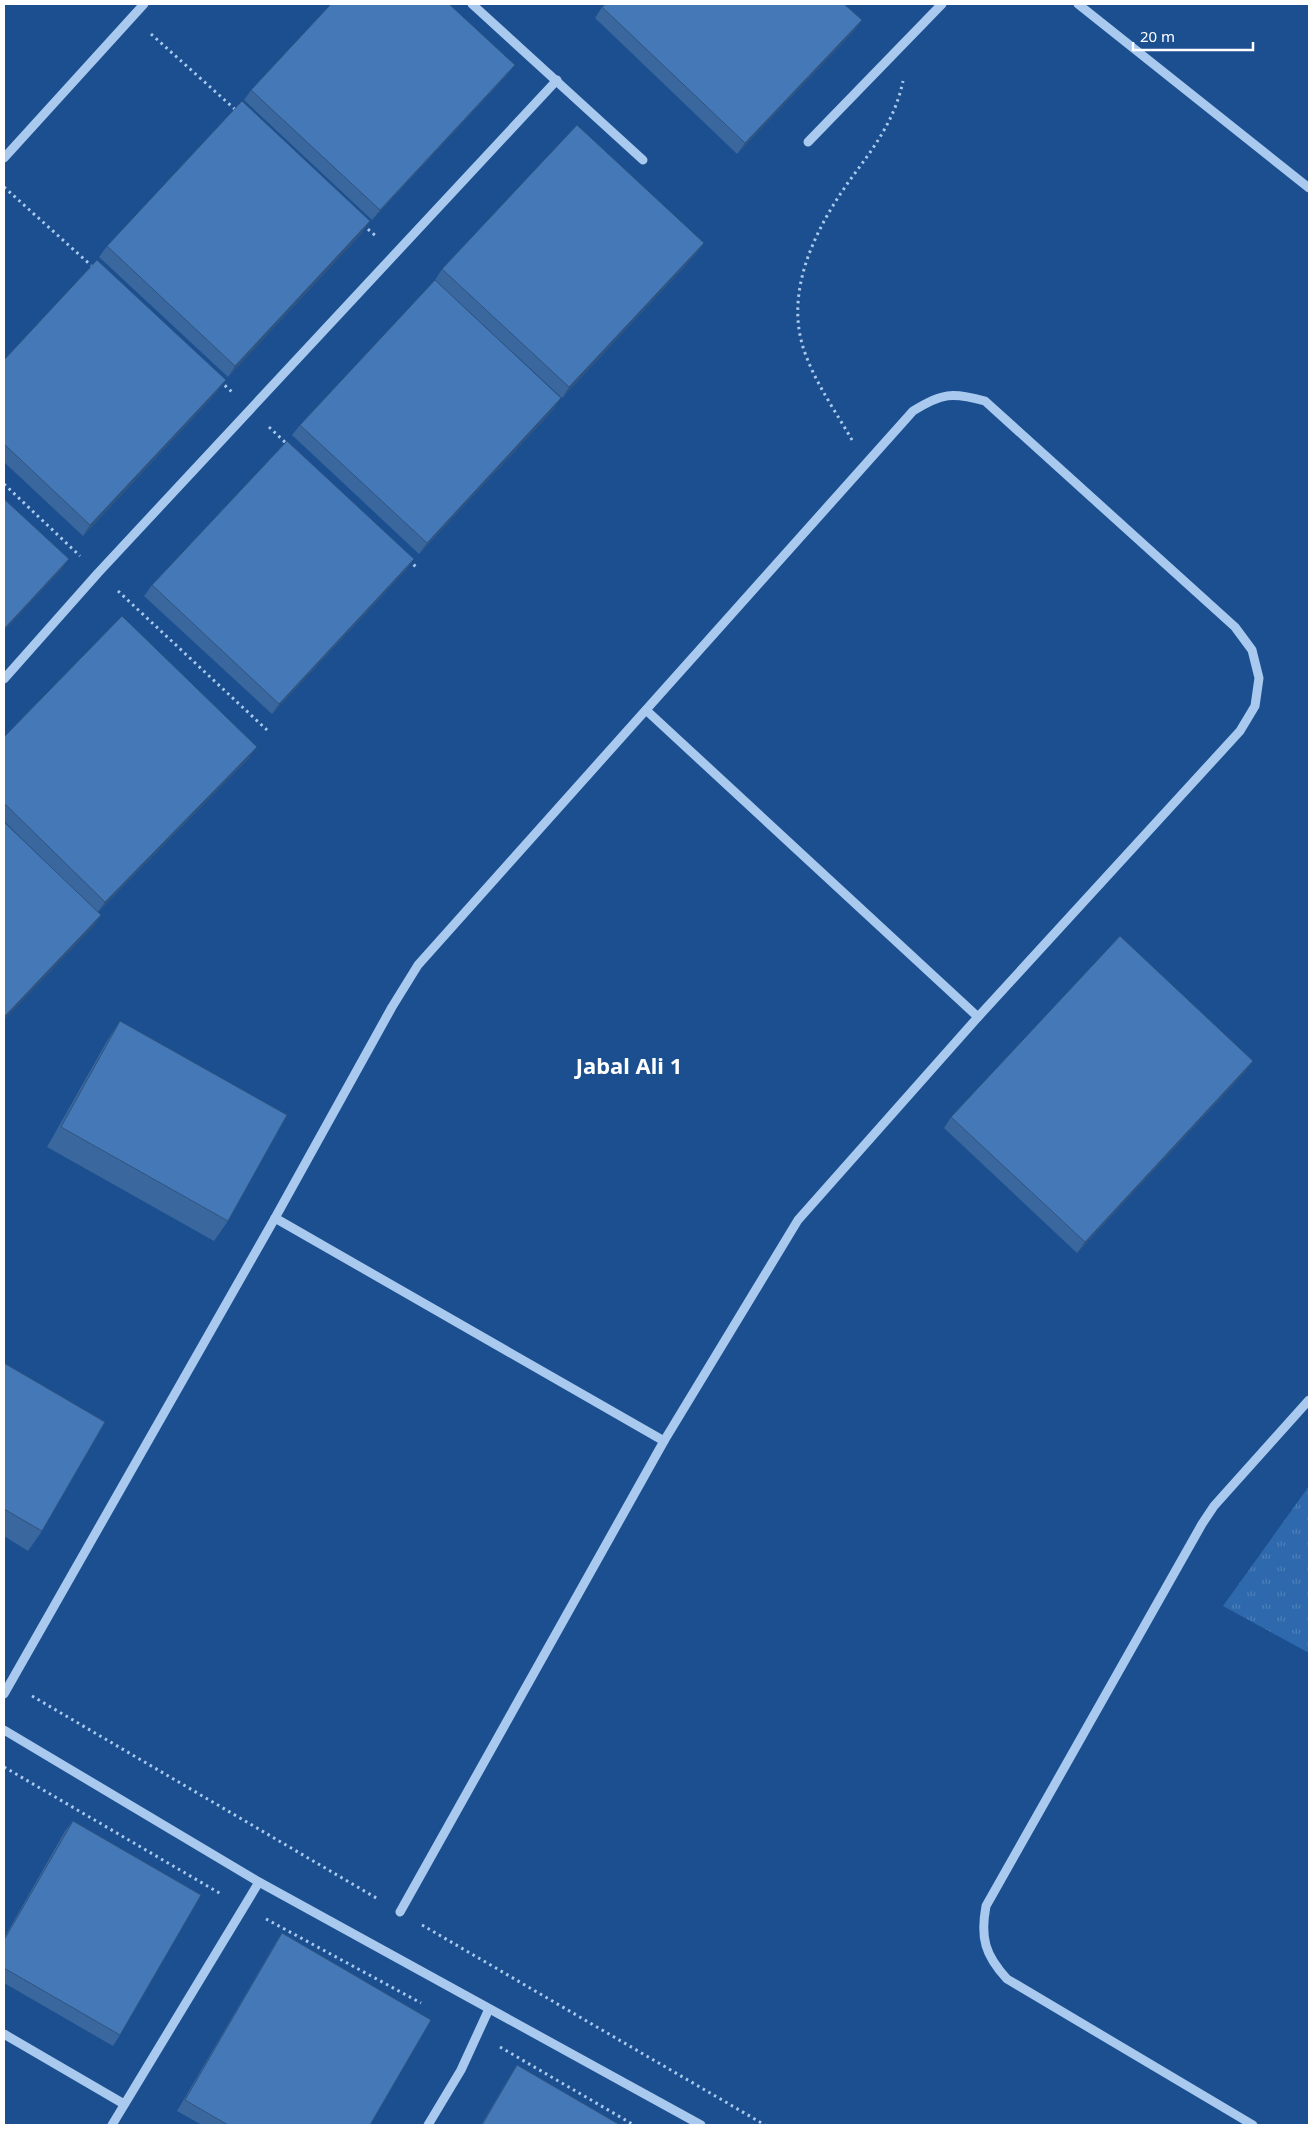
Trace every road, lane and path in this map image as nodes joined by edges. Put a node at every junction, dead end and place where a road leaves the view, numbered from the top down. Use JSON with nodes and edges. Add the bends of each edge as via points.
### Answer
{"nodes":[{"id":1,"x":144,"y":4,"type":"edge"},
{"id":2,"x":472,"y":4,"type":"edge"},
{"id":3,"x":942,"y":4,"type":"edge"},
{"id":4,"x":1078,"y":4,"type":"edge"},
{"id":5,"x":132,"y":16,"type":"junction"},
{"id":6,"x":906,"y":41,"type":"junction"},
{"id":7,"x":557,"y":80,"type":"junction"},
{"id":8,"x":241,"y":115,"type":"edge"},
{"id":9,"x":808,"y":142,"type":"dead end"},
{"id":10,"x":4,"y":158,"type":"edge"},
{"id":11,"x":644,"y":160,"type":"dead end"},
{"id":12,"x":4,"y":186,"type":"edge"},
{"id":13,"x":1309,"y":188,"type":"edge"},
{"id":14,"x":358,"y":220,"type":"edge"},
{"id":15,"x":394,"y":253,"type":"junction"},
{"id":16,"x":98,"y":272,"type":"edge"},
{"id":17,"x":214,"y":376,"type":"edge"},
{"id":18,"x":250,"y":409,"type":"junction"},
{"id":19,"x":292,"y":448,"type":"edge"},
{"id":20,"x":866,"y":465,"type":"junction"},
{"id":21,"x":4,"y":484,"type":"edge"},
{"id":22,"x":403,"y":555,"type":"edge"},
{"id":23,"x":417,"y":568,"type":"dead end"},
{"id":24,"x":98,"y":572,"type":"junction"},
{"id":25,"x":4,"y":679,"type":"edge"},
{"id":26,"x":646,"y":710,"type":"junction"},
{"id":27,"x":267,"y":730,"type":"dead end"},
{"id":28,"x":978,"y":1017,"type":"junction"},
{"id":29,"x":275,"y":1218,"type":"junction"},
{"id":30,"x":1309,"y":1400,"type":"edge"},
{"id":31,"x":664,"y":1441,"type":"junction"},
{"id":32,"x":4,"y":1694,"type":"edge"},
{"id":33,"x":4,"y":1730,"type":"edge"},
{"id":34,"x":259,"y":1882,"type":"junction"},
{"id":35,"x":400,"y":1912,"type":"dead end"},
{"id":36,"x":489,"y":2008,"type":"junction"},
{"id":37,"x":4,"y":2034,"type":"edge"},
{"id":38,"x":124,"y":2104,"type":"junction"},
{"id":39,"x":112,"y":2125,"type":"edge"},
{"id":40,"x":428,"y":2125,"type":"edge"},
{"id":41,"x":701,"y":2125,"type":"edge"},
{"id":42,"x":1254,"y":2125,"type":"edge"}],
"edges":[{"from":1,"to":5,"type":"street"},
{"from":2,"to":7,"type":"street"},
{"from":3,"to":6,"type":"street"},
{"from":4,"to":13,"type":"street"},
{"from":5,"to":8,"type":"path"},
{"from":5,"to":10,"type":"street"},
{"from":6,"to":9,"type":"street"},
{"from":6,"to":20,"type":"path","via":[[900,98],[891,119],[831,206],[817,233],[799,291],[798,322],[805,353]]},
{"from":7,"to":11,"type":"street"},
{"from":7,"to":15,"type":"street"},
{"from":12,"to":16,"type":"path"},
{"from":14,"to":15,"type":"path"},
{"from":15,"to":18,"type":"street"},
{"from":17,"to":18,"type":"path"},
{"from":18,"to":19,"type":"path"},
{"from":18,"to":24,"type":"street"},
{"from":20,"to":26,"type":"street"},
{"from":20,"to":28,"type":"street","via":[[914,412],[935,398],[960,395],[985,401],[1235,627],[1252,650],[1259,678],[1255,706],[1240,731]]},
{"from":21,"to":24,"type":"path"},
{"from":22,"to":23,"type":"path"},
{"from":24,"to":25,"type":"street"},
{"from":24,"to":27,"type":"path"},
{"from":26,"to":28,"type":"street"},
{"from":26,"to":29,"type":"street","via":[[418,965]]},
{"from":28,"to":31,"type":"street","via":[[798,1220]]},
{"from":29,"to":31,"type":"street"},
{"from":29,"to":32,"type":"street"},
{"from":30,"to":42,"type":"street","via":[[1202,1524],[986,1906],[983,1926],[993,1964],[1008,1979]]},
{"from":31,"to":35,"type":"street"},
{"from":33,"to":34,"type":"street"},
{"from":34,"to":36,"type":"street"},
{"from":34,"to":38,"type":"street"},
{"from":36,"to":40,"type":"street","via":[[461,2070]]},
{"from":36,"to":41,"type":"street"},
{"from":37,"to":38,"type":"street"},
{"from":38,"to":39,"type":"street"}]}
